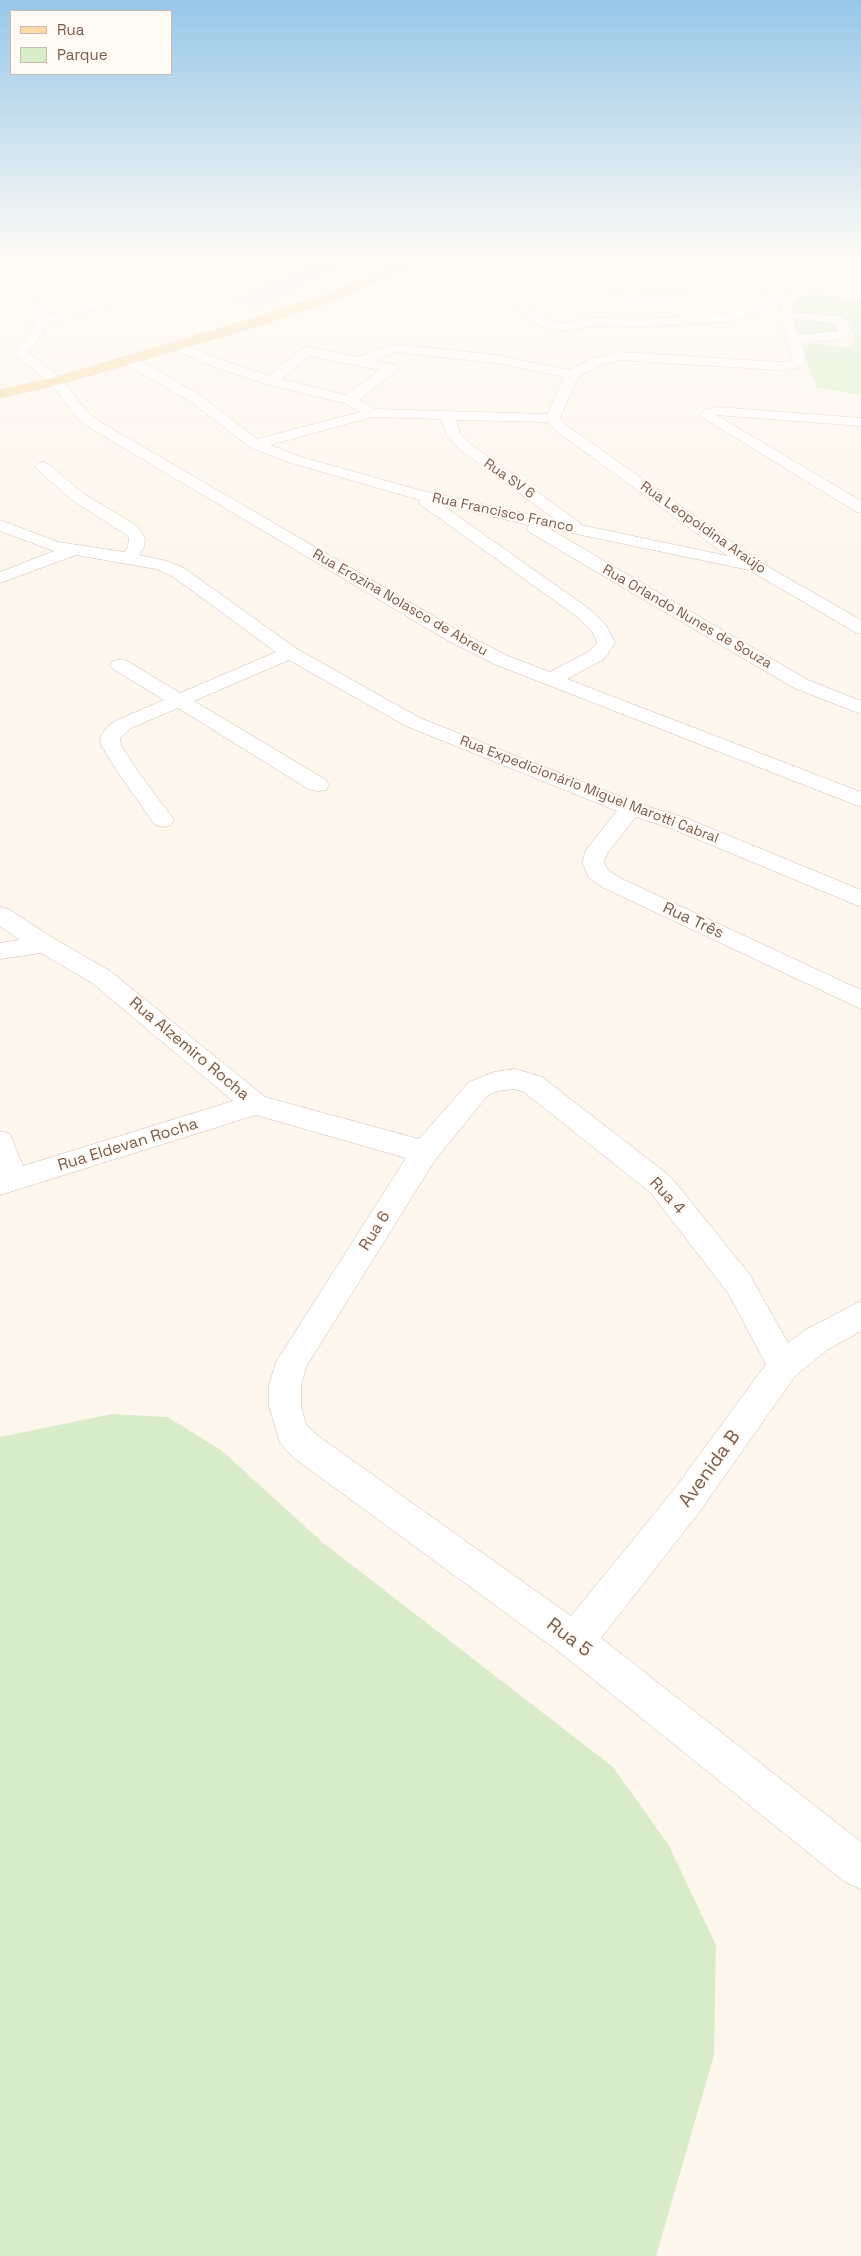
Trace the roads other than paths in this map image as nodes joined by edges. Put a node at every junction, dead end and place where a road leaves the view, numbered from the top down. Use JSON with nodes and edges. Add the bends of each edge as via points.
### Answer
{"nodes":[{"id":1,"x":30,"y":362,"type":"edge"},
{"id":2,"x":121,"y":362,"type":"edge"},
{"id":3,"x":133,"y":362,"type":"edge"},
{"id":4,"x":215,"y":362,"type":"edge"},
{"id":5,"x":294,"y":362,"type":"edge"},
{"id":6,"x":364,"y":362,"type":"edge"},
{"id":7,"x":512,"y":362,"type":"edge"},
{"id":8,"x":596,"y":362,"type":"edge"},
{"id":9,"x":724,"y":362,"type":"edge"},
{"id":10,"x":796,"y":362,"type":"edge"},
{"id":11,"x":572,"y":375,"type":"junction"},
{"id":12,"x":56,"y":381,"type":"junction"},
{"id":13,"x":272,"y":381,"type":"junction"},
{"id":14,"x":0,"y":394,"type":"edge"},
{"id":15,"x":349,"y":400,"type":"junction"},
{"id":16,"x":372,"y":413,"type":"junction"},
{"id":17,"x":446,"y":415,"type":"junction"},
{"id":18,"x":553,"y":418,"type":"junction"},
{"id":19,"x":859,"y":423,"type":"edge"},
{"id":20,"x":255,"y":444,"type":"junction"},
{"id":21,"x":42,"y":467,"type":"dead end"},
{"id":22,"x":415,"y":494,"type":"junction"},
{"id":23,"x":861,"y":508,"type":"edge"},
{"id":24,"x":516,"y":517,"type":"junction"},
{"id":25,"x":0,"y":525,"type":"edge"},
{"id":26,"x":578,"y":529,"type":"junction"},
{"id":27,"x":72,"y":550,"type":"junction"},
{"id":28,"x":128,"y":558,"type":"junction"},
{"id":29,"x":754,"y":566,"type":"junction"},
{"id":30,"x":0,"y":578,"type":"edge"},
{"id":31,"x":861,"y":628,"type":"edge"},
{"id":32,"x":290,"y":653,"type":"junction"},
{"id":33,"x":120,"y":666,"type":"dead end"},
{"id":34,"x":550,"y":680,"type":"junction"},
{"id":35,"x":180,"y":701,"type":"junction"},
{"id":36,"x":861,"y":708,"type":"edge"},
{"id":37,"x":318,"y":785,"type":"dead end"},
{"id":38,"x":861,"y":800,"type":"edge"},
{"id":39,"x":631,"y":809,"type":"junction"},
{"id":40,"x":163,"y":820,"type":"dead end"},
{"id":41,"x":861,"y":899,"type":"edge"},
{"id":42,"x":0,"y":915,"type":"edge"},
{"id":43,"x":44,"y":944,"type":"junction"},
{"id":44,"x":0,"y":951,"type":"edge"},
{"id":45,"x":861,"y":1000,"type":"edge"},
{"id":46,"x":501,"y":1080,"type":"joint"},
{"id":47,"x":256,"y":1105,"type":"junction"},
{"id":48,"x":0,"y":1142,"type":"edge"},
{"id":49,"x":425,"y":1152,"type":"junction"},
{"id":50,"x":7,"y":1182,"type":"edge"},
{"id":51,"x":861,"y":1315,"type":"edge"},
{"id":52,"x":784,"y":1366,"type":"junction"},
{"id":53,"x":285,"y":1406,"type":"joint"},
{"id":54,"x":575,"y":1641,"type":"junction"},
{"id":55,"x":861,"y":1868,"type":"edge"}],
"edges":[{"from":1,"to":12,"type":"street","name":"Rua Erozina Nolasco de Abreu"},
{"from":2,"to":12,"type":"main road"},
{"from":3,"to":20,"type":"street","name":"Rua Francisco Franco","via":[[196,399]]},
{"from":4,"to":13,"type":"street"},
{"from":5,"to":13,"type":"street"},
{"from":6,"to":15,"type":"street","via":[[388,366],[391,370]]},
{"from":7,"to":11,"type":"street"},
{"from":8,"to":11,"type":"street"},
{"from":9,"to":10,"type":"street","via":[[779,366]]},
{"from":11,"to":18,"type":"street"},
{"from":12,"to":14,"type":"main road"},
{"from":12,"to":34,"type":"street","name":"Rua Erozina Nolasco de Abreu","via":[[82,415],[98,426],[454,636]]},
{"from":13,"to":15,"type":"street"},
{"from":15,"to":16,"type":"street"},
{"from":16,"to":17,"type":"street"},
{"from":16,"to":20,"type":"street"},
{"from":17,"to":18,"type":"street"},
{"from":17,"to":26,"type":"street","name":"Rua SV 6","via":[[453,434],[464,446]]},
{"from":18,"to":29,"type":"street","name":"Rua Leopoldina Araújo","via":[[561,428]]},
{"from":19,"to":23,"type":"street","via":[[716,411],[707,416]]},
{"from":20,"to":22,"type":"street","name":"Rua Francisco Franco","via":[[293,459]]},
{"from":21,"to":28,"type":"street","via":[[78,497],[132,530],[136,548]]},
{"from":22,"to":24,"type":"street","name":"Rua Francisco Franco"},
{"from":22,"to":34,"type":"street","via":[[582,612],[600,629],[606,643],[596,655]]},
{"from":24,"to":26,"type":"street","name":"Rua Francisco Franco"},
{"from":24,"to":36,"type":"street","name":"Rua Orlando Nunes de Souza","via":[[801,684]]},
{"from":25,"to":27,"type":"street","name":"Rua Expedicionário Miguel Marotti Cabral"},
{"from":26,"to":29,"type":"street","name":"Rua Francisco Franco"},
{"from":27,"to":28,"type":"street","name":"Rua Expedicionário Miguel Marotti Cabral"},
{"from":27,"to":30,"type":"street"},
{"from":28,"to":32,"type":"street","name":"Rua Expedicionário Miguel Marotti Cabral","via":[[178,572]]},
{"from":29,"to":31,"type":"street","name":"Rua Leopoldina Araújo"},
{"from":32,"to":35,"type":"street"},
{"from":32,"to":39,"type":"street","name":"Rua Expedicionário Miguel Marotti Cabral","via":[[413,722]]},
{"from":33,"to":35,"type":"street"},
{"from":34,"to":38,"type":"street","name":"Rua Erozina Nolasco de Abreu"},
{"from":35,"to":37,"type":"street"},
{"from":35,"to":40,"type":"street","via":[[124,724],[110,738],[127,771]]},
{"from":39,"to":41,"type":"street","name":"Rua Expedicionário Miguel Marotti Cabral","via":[[678,823]]},
{"from":39,"to":45,"type":"street","name":"Rua Três","via":[[597,850],[593,862],[597,873],[612,883]]},
{"from":42,"to":43,"type":"street","name":"Rua Alzemiro Rocha"},
{"from":43,"to":44,"type":"street"},
{"from":43,"to":47,"type":"street","name":"Rua Alzemiro Rocha","via":[[101,977]]},
{"from":46,"to":49,"type":"street","name":"Rua 6","via":[[478,1089]]},
{"from":46,"to":52,"type":"street","name":"Rua 4","via":[[515,1079],[533,1084],[661,1185],[739,1284]]},
{"from":47,"to":49,"type":"street","name":"Rua Alzemiro Rocha"},
{"from":47,"to":50,"type":"street","name":"Rua Eldevan Rocha"},
{"from":48,"to":50,"type":"street"},
{"from":49,"to":53,"type":"street","name":"Rua 6","via":[[292,1362],[285,1385]]},
{"from":51,"to":52,"type":"street","name":"Avenida B","via":[[816,1340]]},
{"from":52,"to":54,"type":"street","name":"Avenida B","via":[[688,1499]]},
{"from":53,"to":54,"type":"street","name":"Rua 5","via":[[292,1432],[306,1447]]},
{"from":54,"to":55,"type":"street","name":"Rua 5"}]}
